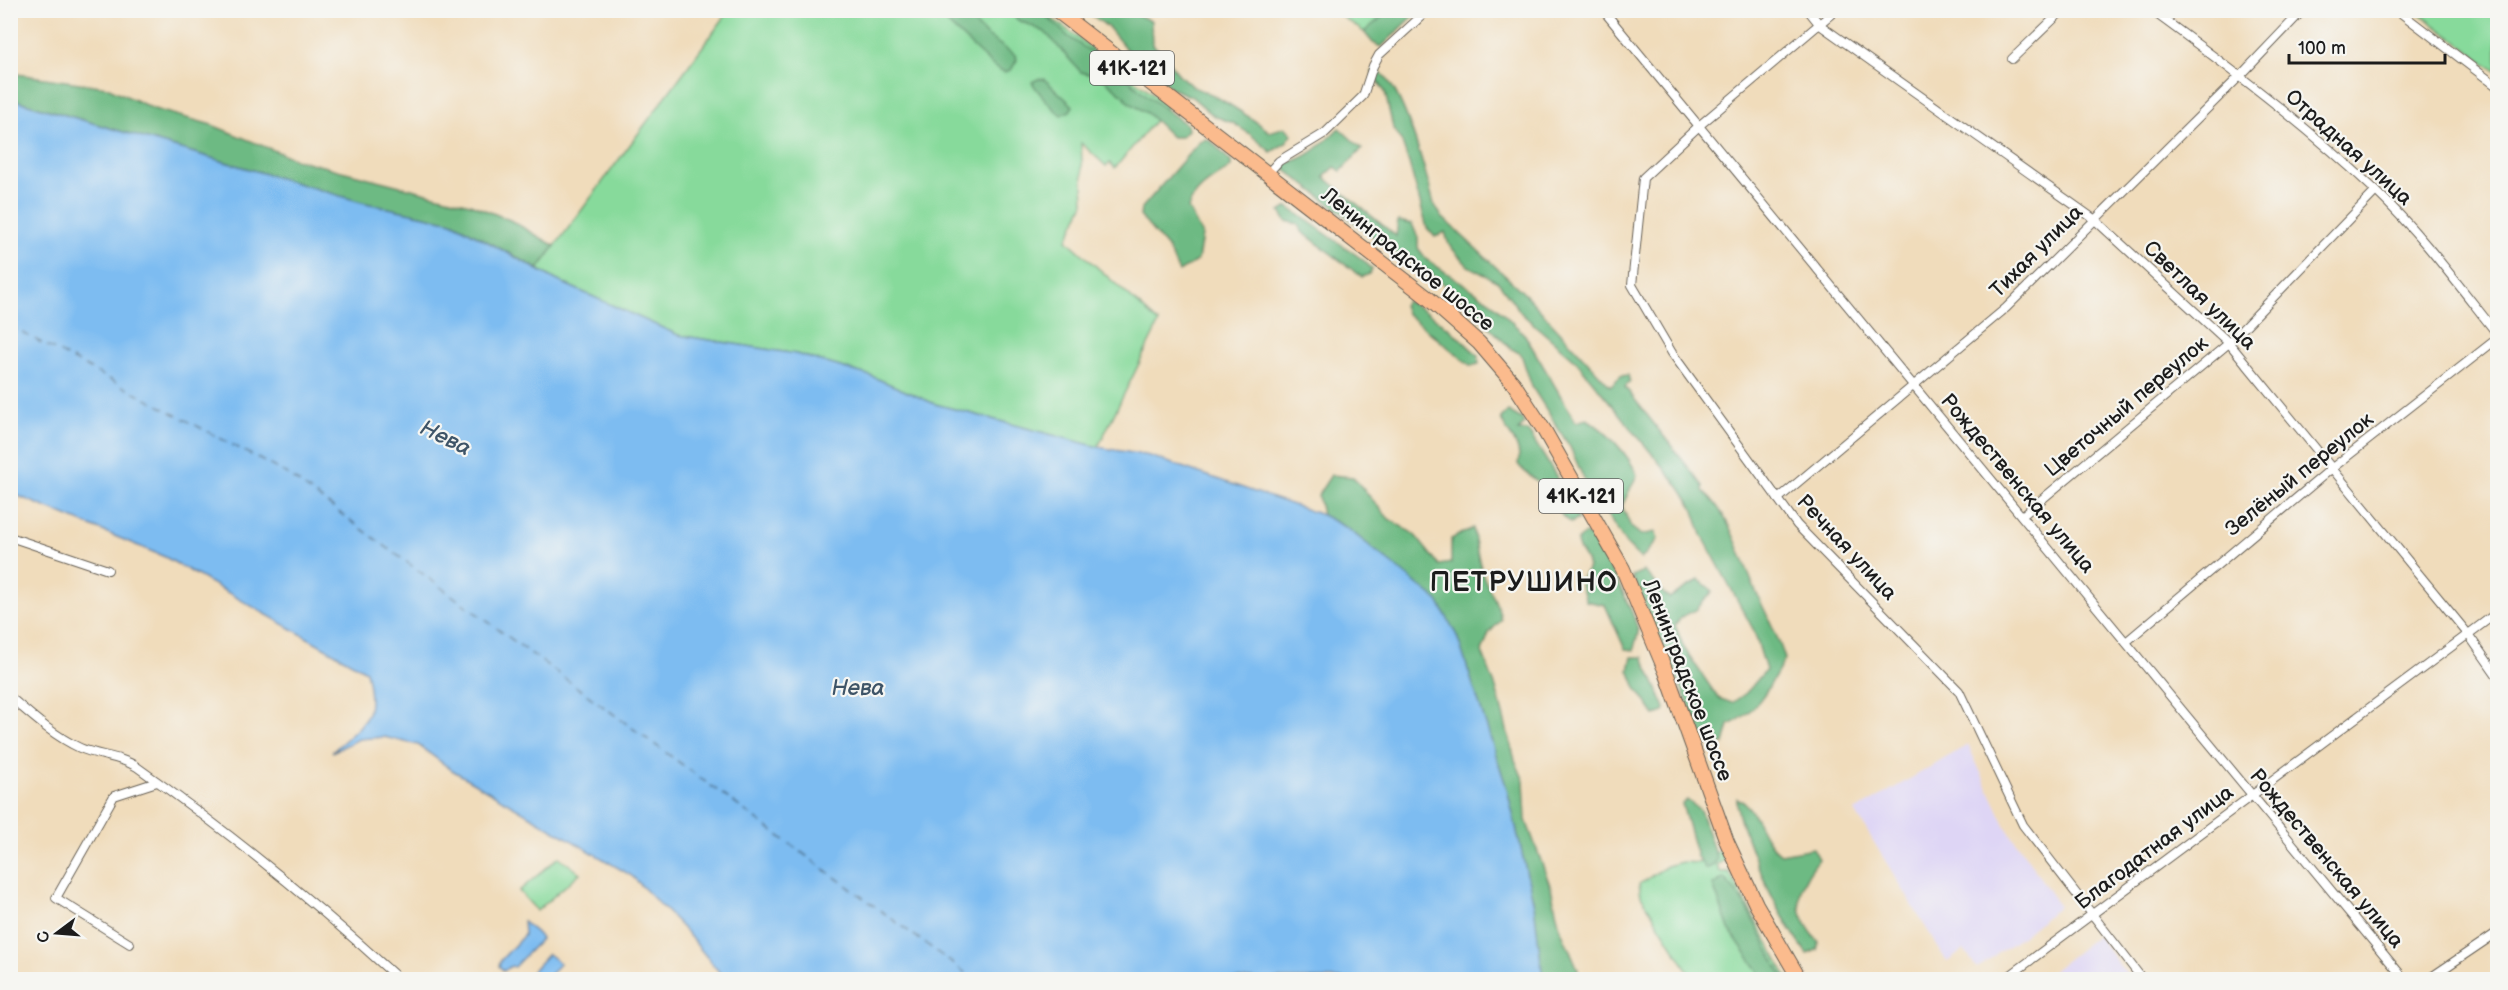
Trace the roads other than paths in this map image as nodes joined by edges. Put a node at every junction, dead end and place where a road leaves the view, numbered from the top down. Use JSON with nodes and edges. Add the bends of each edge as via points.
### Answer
{"nodes":[{"id":1,"x":1056,"y":10,"type":"edge"},
{"id":2,"x":1428,"y":10,"type":"edge"},
{"id":3,"x":1604,"y":10,"type":"edge"},
{"id":4,"x":1808,"y":10,"type":"edge"},
{"id":5,"x":1836,"y":10,"type":"edge"},
{"id":6,"x":2063,"y":10,"type":"edge"},
{"id":7,"x":2151,"y":10,"type":"edge"},
{"id":8,"x":2303,"y":10,"type":"edge"},
{"id":9,"x":2397,"y":10,"type":"edge"},
{"id":10,"x":1820,"y":25,"type":"junction"},
{"id":11,"x":2012,"y":59,"type":"dead end"},
{"id":12,"x":2241,"y":75,"type":"junction"},
{"id":13,"x":2498,"y":87,"type":"edge"},
{"id":14,"x":1700,"y":125,"type":"junction"},
{"id":15,"x":1268,"y":173,"type":"junction"},
{"id":16,"x":2376,"y":191,"type":"junction"},
{"id":17,"x":2094,"y":219,"type":"junction"},
{"id":18,"x":2498,"y":336,"type":"edge"},
{"id":19,"x":2229,"y":343,"type":"junction"},
{"id":20,"x":1914,"y":386,"type":"junction"},
{"id":21,"x":2331,"y":469,"type":"junction"},
{"id":22,"x":1778,"y":499,"type":"junction"},
{"id":23,"x":2022,"y":516,"type":"junction"},
{"id":24,"x":10,"y":537,"type":"edge"},
{"id":25,"x":108,"y":570,"type":"dead end"},
{"id":26,"x":2498,"y":612,"type":"edge"},
{"id":27,"x":2468,"y":634,"type":"junction"},
{"id":28,"x":2126,"y":642,"type":"junction"},
{"id":29,"x":2498,"y":677,"type":"edge"},
{"id":30,"x":10,"y":697,"type":"edge"},
{"id":31,"x":157,"y":782,"type":"junction"},
{"id":32,"x":2252,"y":796,"type":"junction"},
{"id":33,"x":2091,"y":916,"type":"junction"},
{"id":34,"x":2498,"y":932,"type":"edge"},
{"id":35,"x":130,"y":944,"type":"dead end"},
{"id":36,"x":400,"y":980,"type":"edge"},
{"id":37,"x":1800,"y":980,"type":"edge"},
{"id":38,"x":2004,"y":980,"type":"edge"},
{"id":39,"x":2143,"y":980,"type":"edge"},
{"id":40,"x":2404,"y":980,"type":"edge"},
{"id":41,"x":2427,"y":980,"type":"edge"}],
"edges":[{"from":1,"to":15,"type":"main road","name":"Ленинградское шоссе","number":"41К-121"},
{"from":2,"to":15,"type":"street","via":[[1379,55],[1363,96],[1325,133],[1279,161]]},
{"from":3,"to":14,"type":"street","name":"Рождественская улица"},
{"from":4,"to":10,"type":"street","name":"Светлая улица"},
{"from":5,"to":10,"type":"street","name":"Речная улица"},
{"from":6,"to":11,"type":"street"},
{"from":7,"to":12,"type":"street","name":"Отрадная улица"},
{"from":8,"to":12,"type":"street","name":"Тихая улица"},
{"from":9,"to":13,"type":"street"},
{"from":10,"to":14,"type":"street","name":"Речная улица"},
{"from":10,"to":17,"type":"street","name":"Светлая улица"},
{"from":12,"to":16,"type":"street","name":"Отрадная улица"},
{"from":12,"to":17,"type":"street","name":"Тихая улица"},
{"from":14,"to":20,"type":"street","name":"Рождественская улица"},
{"from":14,"to":22,"type":"street","name":"Речная улица","via":[[1642,178],[1632,285],[1672,353]]},
{"from":15,"to":37,"type":"main road","name":"Ленинградское шоссе","number":"41К-121","via":[[1461,327],[1505,372],[1529,405],[1623,569],[1666,672],[1727,842]]},
{"from":16,"to":18,"type":"street","name":"Отрадная улица","via":[[2423,240]]},
{"from":16,"to":19,"type":"street","name":"Цветочный переулок"},
{"from":17,"to":19,"type":"street","name":"Светлая улица"},
{"from":17,"to":20,"type":"street","name":"Тихая улица","via":[[2006,308]]},
{"from":18,"to":21,"type":"street","name":"Зелёный переулок"},
{"from":19,"to":21,"type":"street","name":"Светлая улица"},
{"from":19,"to":23,"type":"street","name":"Цветочный переулок"},
{"from":20,"to":22,"type":"street","name":"Тихая улица"},
{"from":20,"to":23,"type":"street","name":"Рождественская улица"},
{"from":21,"to":27,"type":"street","name":"Светлая улица"},
{"from":21,"to":28,"type":"street","name":"Зелёный переулок"},
{"from":22,"to":33,"type":"street","name":"Речная улица","via":[[1797,525],[1959,691],[2023,825]]},
{"from":23,"to":28,"type":"street","name":"Рождественская улица"},
{"from":24,"to":25,"type":"street"},
{"from":26,"to":27,"type":"street","name":"Благодатная улица"},
{"from":27,"to":29,"type":"street","name":"Светлая улица"},
{"from":27,"to":32,"type":"street","name":"Благодатная улица"},
{"from":28,"to":32,"type":"street","name":"Рождественская улица"},
{"from":30,"to":31,"type":"street","via":[[52,732],[81,748],[134,765]]},
{"from":31,"to":35,"type":"street","via":[[114,796],[56,898]]},
{"from":31,"to":36,"type":"street","via":[[334,920]]},
{"from":32,"to":33,"type":"street","name":"Благодатная улица"},
{"from":32,"to":40,"type":"street","name":"Рождественская улица"},
{"from":33,"to":38,"type":"street","name":"Благодатная улица"},
{"from":33,"to":39,"type":"street","name":"Речная улица"},
{"from":34,"to":41,"type":"street"}]}
